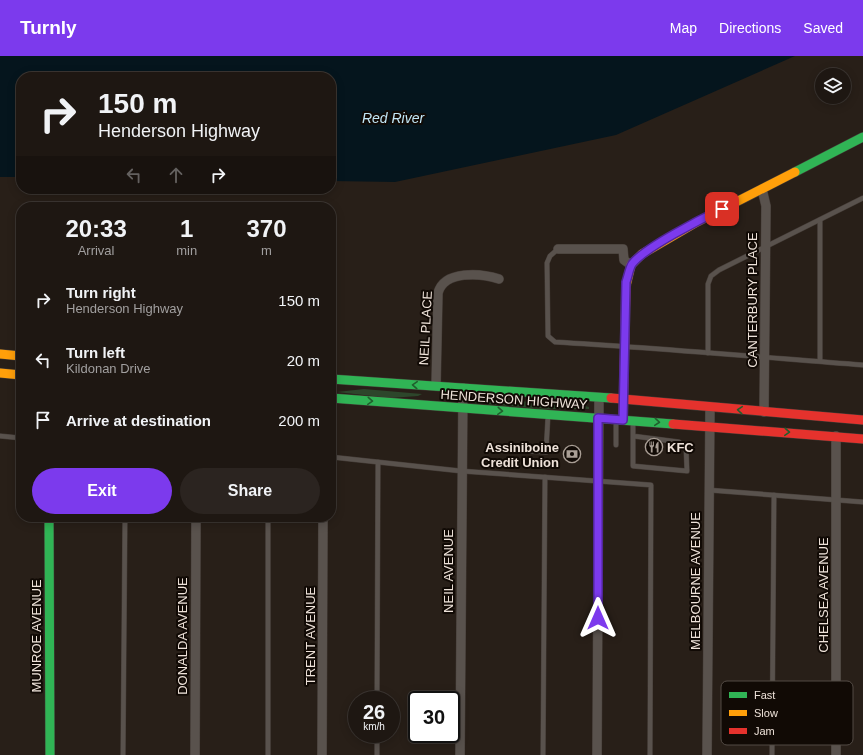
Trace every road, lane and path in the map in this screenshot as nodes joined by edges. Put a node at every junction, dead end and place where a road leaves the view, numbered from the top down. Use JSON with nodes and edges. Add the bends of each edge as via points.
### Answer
{"nodes":[{"id":1,"x":863,"y":137,"type":"edge"},
{"id":2,"x":762,"y":189,"type":"junction"},
{"id":3,"x":863,"y":198,"type":"edge"},
{"id":4,"x":820,"y":220,"type":"junction"},
{"id":5,"x":766,"y":247,"type":"junction"},
{"id":6,"x":558,"y":249,"type":"joint"},
{"id":7,"x":631,"y":265,"type":"junction"},
{"id":8,"x":499,"y":279,"type":"dead end"},
{"id":9,"x":625,"y":346,"type":"junction"},
{"id":10,"x":708,"y":353,"type":"junction"},
{"id":11,"x":0,"y":354,"type":"edge"},
{"id":12,"x":16,"y":356,"type":"edge"},
{"id":13,"x":765,"y":358,"type":"junction"},
{"id":14,"x":820,"y":361,"type":"junction"},
{"id":15,"x":863,"y":365,"type":"edge"},
{"id":16,"x":0,"y":373,"type":"edge"},
{"id":17,"x":16,"y":375,"type":"edge"},
{"id":18,"x":336,"y":380,"type":"edge"},
{"id":19,"x":463,"y":388,"type":"junction"},
{"id":20,"x":436,"y":396,"type":"junction"},
{"id":21,"x":336,"y":398,"type":"edge"},
{"id":22,"x":599,"y":398,"type":"junction"},
{"id":23,"x":624,"y":399,"type":"junction"},
{"id":24,"x":710,"y":407,"type":"junction"},
{"id":25,"x":461,"y":408,"type":"junction"},
{"id":26,"x":764,"y":412,"type":"junction"},
{"id":27,"x":548,"y":414,"type":"junction"},
{"id":28,"x":598,"y":418,"type":"junction"},
{"id":29,"x":620,"y":419,"type":"junction"},
{"id":30,"x":633,"y":420,"type":"junction"},
{"id":31,"x":863,"y":420,"type":"edge"},
{"id":32,"x":709,"y":426,"type":"junction"},
{"id":33,"x":0,"y":436,"type":"edge"},
{"id":34,"x":633,"y":436,"type":"junction"},
{"id":35,"x":836,"y":436,"type":"junction"},
{"id":36,"x":16,"y":438,"type":"edge"},
{"id":37,"x":863,"y":439,"type":"edge"},
{"id":38,"x":616,"y":445,"type":"dead end"},
{"id":39,"x":523,"y":451,"type":"dead end"},
{"id":40,"x":336,"y":458,"type":"edge"},
{"id":41,"x":378,"y":462,"type":"junction"},
{"id":42,"x":461,"y":470,"type":"junction"},
{"id":43,"x":545,"y":477,"type":"junction"},
{"id":44,"x":599,"y":480,"type":"junction"},
{"id":45,"x":708,"y":490,"type":"junction"},
{"id":46,"x":774,"y":495,"type":"junction"},
{"id":47,"x":837,"y":499,"type":"junction"},
{"id":48,"x":863,"y":502,"type":"edge"},
{"id":49,"x":49,"y":522,"type":"edge"},
{"id":50,"x":125,"y":522,"type":"edge"},
{"id":51,"x":196,"y":522,"type":"edge"},
{"id":52,"x":268,"y":522,"type":"edge"},
{"id":53,"x":323,"y":522,"type":"edge"},
{"id":54,"x":773,"y":681,"type":"edge"},
{"id":55,"x":836,"y":681,"type":"edge"},
{"id":56,"x":377,"y":691,"type":"edge"},
{"id":57,"x":377,"y":743,"type":"edge"},
{"id":58,"x":772,"y":745,"type":"edge"},
{"id":59,"x":836,"y":745,"type":"edge"},
{"id":60,"x":50,"y":755,"type":"edge"},
{"id":61,"x":123,"y":755,"type":"edge"},
{"id":62,"x":195,"y":755,"type":"edge"},
{"id":63,"x":268,"y":755,"type":"edge"},
{"id":64,"x":322,"y":755,"type":"edge"},
{"id":65,"x":376,"y":755,"type":"edge"},
{"id":66,"x":460,"y":755,"type":"edge"},
{"id":67,"x":543,"y":755,"type":"edge"},
{"id":68,"x":597,"y":755,"type":"edge"},
{"id":69,"x":650,"y":755,"type":"edge"},
{"id":70,"x":707,"y":755,"type":"edge"},
{"id":71,"x":772,"y":755,"type":"edge"},
{"id":72,"x":836,"y":755,"type":"edge"}],
"edges":[{"from":1,"to":2,"type":"main road"},
{"from":2,"to":5,"type":"street","name":"CANTERBURY PLACE","via":[[766,206]]},
{"from":2,"to":7,"type":"main road","via":[[695,223],[642,254]]},
{"from":3,"to":4,"type":"lane"},
{"from":4,"to":5,"type":"lane"},
{"from":4,"to":14,"type":"lane"},
{"from":5,"to":10,"type":"lane","via":[[711,276],[708,284]]},
{"from":5,"to":13,"type":"street","name":"CANTERBURY PLACE"},
{"from":6,"to":7,"type":"street","via":[[623,249],[624,260]]},
{"from":6,"to":9,"type":"lane","via":[[547,263],[548,336],[554,342]]},
{"from":7,"to":9,"type":"main road","via":[[626,282]]},
{"from":8,"to":20,"type":"street","name":"NEIL PLACE","via":[[489,276],[461,276],[448,278],[440,285]]},
{"from":9,"to":10,"type":"lane"},
{"from":9,"to":23,"type":"main road"},
{"from":10,"to":13,"type":"lane"},
{"from":11,"to":12,"type":"main road"},
{"from":13,"to":14,"type":"lane"},
{"from":13,"to":26,"type":"street","name":"CANTERBURY PLACE"},
{"from":14,"to":15,"type":"lane"},
{"from":16,"to":17,"type":"main road"},
{"from":20,"to":18,"type":"main road","name":"HENDERSON HIGHWAY","one_way":true},
{"from":19,"to":20,"type":"main road","name":"HENDERSON HIGHWAY"},
{"from":19,"to":22,"type":"main road","name":"HENDERSON HIGHWAY"},
{"from":19,"to":25,"type":"street","name":"NEIL AVENUE"},
{"from":21,"to":20,"type":"main road","name":"HENDERSON HIGHWAY","one_way":true},
{"from":20,"to":25,"type":"main road","name":"HENDERSON HIGHWAY"},
{"from":22,"to":23,"type":"main road","name":"HENDERSON HIGHWAY"},
{"from":22,"to":28,"type":"street"},
{"from":23,"to":24,"type":"main road","name":"HENDERSON HIGHWAY"},
{"from":23,"to":29,"type":"main road"},
{"from":26,"to":24,"type":"main road","name":"HENDERSON HIGHWAY","one_way":true},
{"from":24,"to":32,"type":"street","name":"MELBOURNE AVENUE"},
{"from":25,"to":27,"type":"main road","name":"HENDERSON HIGHWAY","one_way":true},
{"from":25,"to":42,"type":"street","name":"NEIL AVENUE"},
{"from":26,"to":31,"type":"main road","name":"HENDERSON HIGHWAY"},
{"from":27,"to":28,"type":"main road","name":"HENDERSON HIGHWAY"},
{"from":27,"to":39,"type":"lane","via":[[546,452]]},
{"from":28,"to":29,"type":"main road","name":"HENDERSON HIGHWAY"},
{"from":28,"to":44,"type":"street"},
{"from":29,"to":30,"type":"main road","name":"HENDERSON HIGHWAY"},
{"from":29,"to":38,"type":"lane"},
{"from":30,"to":32,"type":"main road","name":"HENDERSON HIGHWAY","one_way":true},
{"from":30,"to":34,"type":"lane"},
{"from":32,"to":35,"type":"main road","name":"HENDERSON HIGHWAY","one_way":true},
{"from":32,"to":45,"type":"street","name":"MELBOURNE AVENUE"},
{"from":33,"to":36,"type":"lane"},
{"from":34,"to":34,"type":"lane","via":[[633,466],[687,470],[686,448],[679,442]]},
{"from":35,"to":37,"type":"main road","name":"HENDERSON HIGHWAY"},
{"from":35,"to":47,"type":"street","name":"CHELSEA AVENUE"},
{"from":40,"to":41,"type":"lane"},
{"from":41,"to":42,"type":"lane"},
{"from":41,"to":56,"type":"lane"},
{"from":42,"to":43,"type":"lane"},
{"from":42,"to":66,"type":"street","name":"NEIL AVENUE"},
{"from":43,"to":44,"type":"lane"},
{"from":43,"to":67,"type":"lane"},
{"from":44,"to":68,"type":"street"},
{"from":44,"to":69,"type":"lane","via":[[651,485]]},
{"from":45,"to":46,"type":"lane"},
{"from":45,"to":70,"type":"street","name":"MELBOURNE AVENUE"},
{"from":46,"to":47,"type":"lane"},
{"from":46,"to":54,"type":"lane"},
{"from":47,"to":48,"type":"lane"},
{"from":47,"to":55,"type":"street","name":"CHELSEA AVENUE"},
{"from":49,"to":60,"type":"main road","name":"MUNROE AVENUE"},
{"from":50,"to":61,"type":"lane"},
{"from":51,"to":62,"type":"street","name":"DONALDA AVENUE"},
{"from":52,"to":63,"type":"lane"},
{"from":53,"to":64,"type":"street","name":"TRENT AVENUE"},
{"from":57,"to":65,"type":"lane"},
{"from":58,"to":71,"type":"lane"},
{"from":59,"to":72,"type":"street","name":"CHELSEA AVENUE"}]}
